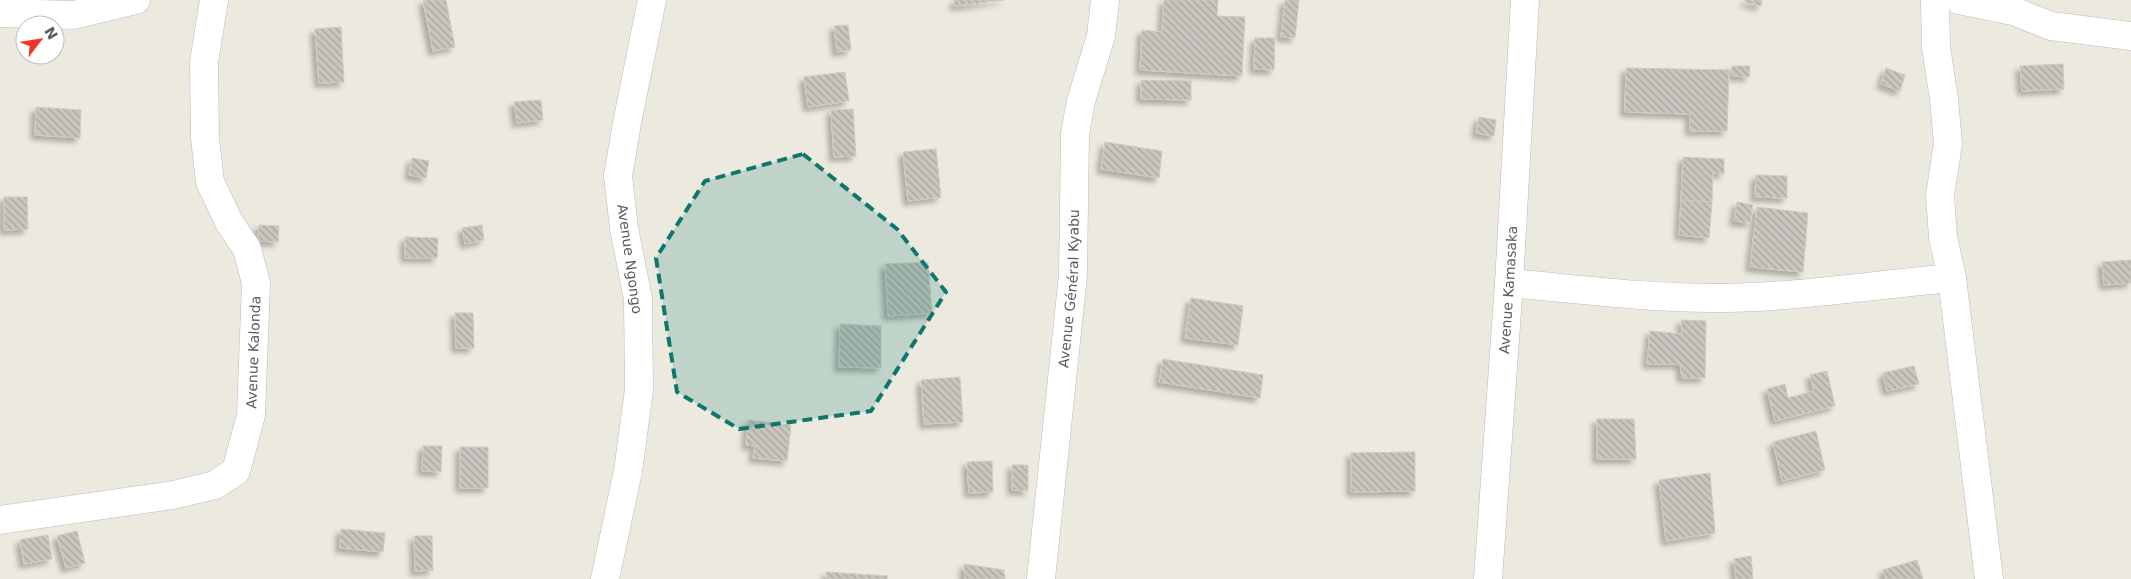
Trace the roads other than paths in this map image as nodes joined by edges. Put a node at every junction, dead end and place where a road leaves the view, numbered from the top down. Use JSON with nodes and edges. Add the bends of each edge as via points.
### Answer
{"nodes":[{"id":1,"x":136,"y":0,"type":"edge"},
{"id":2,"x":214,"y":0,"type":"edge"},
{"id":3,"x":652,"y":0,"type":"edge"},
{"id":4,"x":1105,"y":0,"type":"edge"},
{"id":5,"x":1525,"y":0,"type":"edge"},
{"id":6,"x":1935,"y":0,"type":"edge"},
{"id":7,"x":1959,"y":0,"type":"edge"},
{"id":8,"x":0,"y":13,"type":"edge"},
{"id":9,"x":2131,"y":36,"type":"edge"},
{"id":10,"x":1952,"y":278,"type":"junction"},
{"id":11,"x":1509,"y":283,"type":"junction"},
{"id":12,"x":0,"y":520,"type":"edge"},
{"id":13,"x":606,"y":579,"type":"edge"},
{"id":14,"x":1041,"y":579,"type":"edge"},
{"id":15,"x":1488,"y":579,"type":"edge"},
{"id":16,"x":1989,"y":579,"type":"edge"}],
"edges":[{"from":1,"to":8,"type":"street","via":[[74,15]]},
{"from":2,"to":12,"type":"street","name":"Avenue Kalonda","via":[[204,62],[205,138],[210,182],[246,249],[256,283],[251,415],[236,471],[215,485],[173,495]]},
{"from":3,"to":13,"type":"street","name":"Avenue Ngongo","via":[[618,176],[638,299],[639,390],[628,471]]},
{"from":4,"to":14,"type":"street","name":"Avenue Général Kyabu","via":[[1101,36],[1081,101],[1075,134],[1073,275]]},
{"from":5,"to":11,"type":"street","name":"Avenue Kamasaka"},
{"from":6,"to":10,"type":"street","via":[[1936,47],[1948,144],[1940,195],[1943,237]]},
{"from":7,"to":9,"type":"street","via":[[2013,11],[2052,26]]},
{"from":10,"to":11,"type":"street","via":[[1813,293],[1713,298],[1634,295]]},
{"from":10,"to":16,"type":"street"},
{"from":11,"to":15,"type":"street","name":"Avenue Kamasaka"}]}
